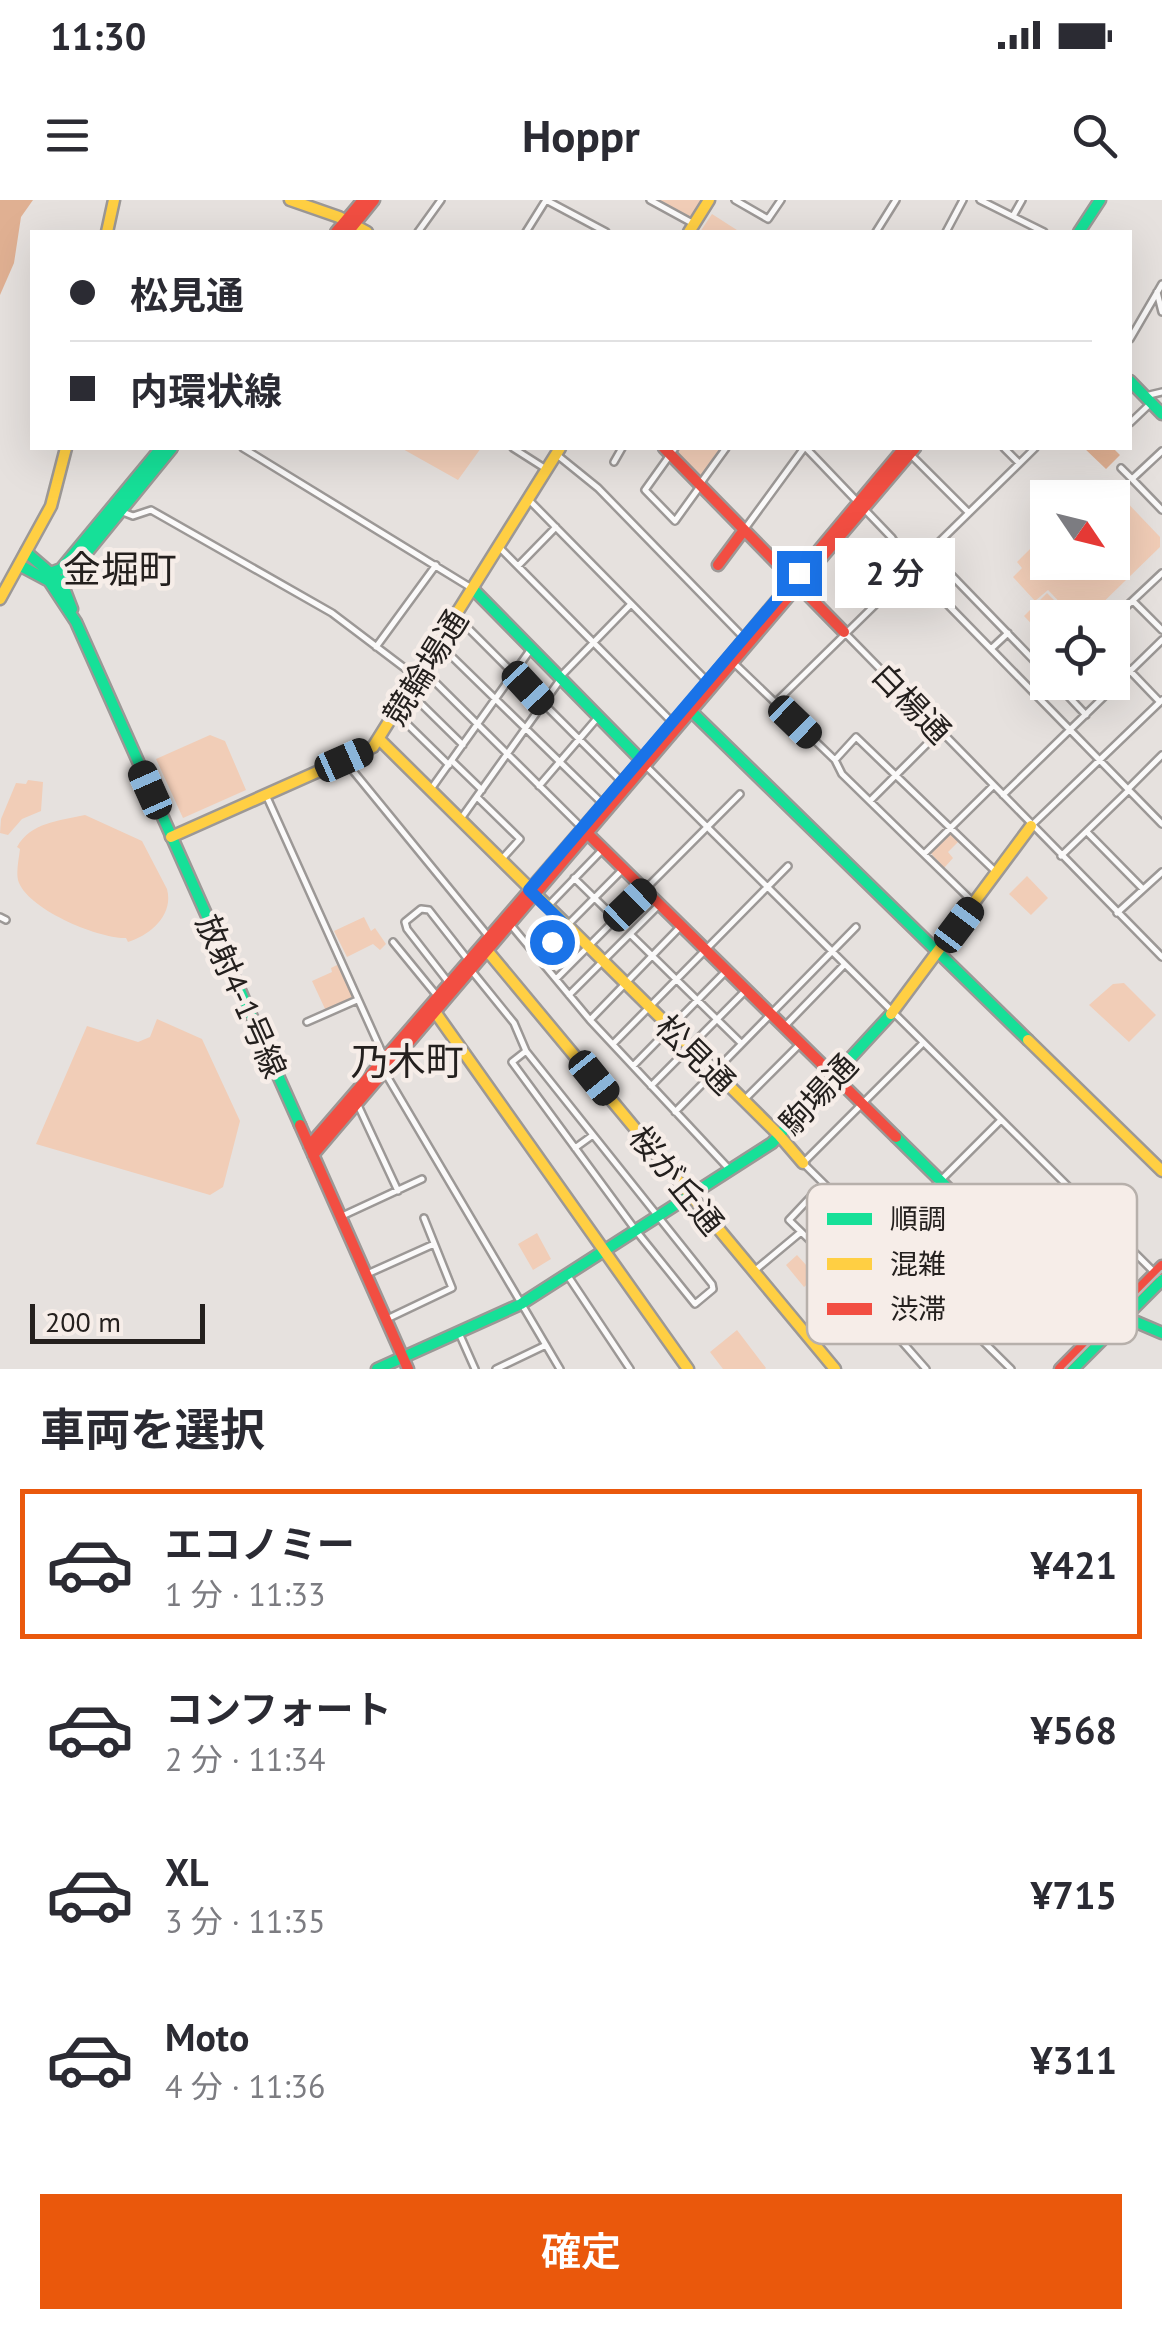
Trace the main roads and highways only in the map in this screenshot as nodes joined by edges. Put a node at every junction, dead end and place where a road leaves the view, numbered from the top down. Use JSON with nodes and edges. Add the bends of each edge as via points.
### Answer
{"nodes":[{"id":1,"x":114,"y":200,"type":"edge"},
{"id":2,"x":290,"y":200,"type":"edge"},
{"id":3,"x":363,"y":200,"type":"edge"},
{"id":4,"x":374,"y":200,"type":"edge"},
{"id":5,"x":709,"y":200,"type":"edge"},
{"id":6,"x":1100,"y":200,"type":"edge"},
{"id":7,"x":303,"y":202,"type":"edge"},
{"id":8,"x":349,"y":226,"type":"edge"},
{"id":9,"x":692,"y":228,"type":"edge"},
{"id":10,"x":107,"y":230,"type":"edge"},
{"id":11,"x":1080,"y":230,"type":"edge"},
{"id":12,"x":1132,"y":383,"type":"edge"},
{"id":13,"x":1162,"y":414,"type":"edge"},
{"id":14,"x":65,"y":450,"type":"edge"},
{"id":15,"x":159,"y":450,"type":"edge"},
{"id":16,"x":170,"y":450,"type":"edge"},
{"id":17,"x":670,"y":450,"type":"edge"},
{"id":18,"x":906,"y":450,"type":"edge"},
{"id":19,"x":558,"y":451,"type":"edge"},
{"id":20,"x":744,"y":530,"type":"junction"},
{"id":21,"x":26,"y":552,"type":"junction"},
{"id":22,"x":19,"y":565,"type":"junction"},
{"id":23,"x":718,"y":565,"type":"dead end"},
{"id":24,"x":53,"y":572,"type":"junction"},
{"id":25,"x":62,"y":583,"type":"junction"},
{"id":26,"x":796,"y":583,"type":"junction"},
{"id":27,"x":474,"y":589,"type":"junction"},
{"id":28,"x":0,"y":599,"type":"edge"},
{"id":29,"x":76,"y":622,"type":"junction"},
{"id":30,"x":844,"y":632,"type":"road end"},
{"id":31,"x":747,"y":641,"type":"junction"},
{"id":32,"x":690,"y":709,"type":"junction"},
{"id":33,"x":380,"y":740,"type":"junction"},
{"id":34,"x":644,"y":763,"type":"junction"},
{"id":35,"x":1031,"y":826,"type":"road end"},
{"id":36,"x":585,"y":831,"type":"junction"},
{"id":37,"x":170,"y":837,"type":"junction"},
{"id":38,"x":532,"y":893,"type":"junction"},
{"id":39,"x":486,"y":944,"type":"junction"},
{"id":40,"x":939,"y":952,"type":"junction"},
{"id":41,"x":470,"y":965,"type":"junction"},
{"id":42,"x":434,"y":1005,"type":"junction"},
{"id":43,"x":385,"y":1065,"type":"junction"},
{"id":44,"x":834,"y":1077,"type":"junction"},
{"id":45,"x":779,"y":1135,"type":"junction"},
{"id":46,"x":311,"y":1150,"type":"junction"},
{"id":47,"x":803,"y":1164,"type":"road end"},
{"id":48,"x":1162,"y":1171,"type":"edge"},
{"id":49,"x":943,"y":1184,"type":"edge"},
{"id":50,"x":691,"y":1197,"type":"junction"},
{"id":51,"x":606,"y":1252,"type":"junction"},
{"id":52,"x":1160,"y":1273,"type":"edge"},
{"id":53,"x":1137,"y":1297,"type":"edge"},
{"id":54,"x":1137,"y":1322,"type":"edge"},
{"id":55,"x":1162,"y":1333,"type":"edge"},
{"id":56,"x":807,"y":1336,"type":"edge"},
{"id":57,"x":814,"y":1344,"type":"edge"},
{"id":58,"x":1091,"y":1344,"type":"edge"},
{"id":59,"x":1093,"y":1344,"type":"edge"},
{"id":60,"x":406,"y":1364,"type":"edge"},
{"id":61,"x":377,"y":1369,"type":"edge"},
{"id":62,"x":688,"y":1369,"type":"edge"},
{"id":63,"x":835,"y":1369,"type":"edge"},
{"id":64,"x":1061,"y":1369,"type":"edge"},
{"id":65,"x":1073,"y":1369,"type":"edge"}],
"edges":[{"from":1,"to":10,"type":"main road"},
{"from":2,"to":7,"type":"main road"},
{"from":3,"to":8,"type":"main road"},
{"from":4,"to":8,"type":"main road"},
{"from":5,"to":9,"type":"main road"},
{"from":6,"to":11,"type":"main road"},
{"from":7,"to":8,"type":"main road"},
{"from":12,"to":13,"type":"main road"},
{"from":14,"to":21,"type":"main road","via":[[51,506]]},
{"from":15,"to":24,"type":"main road"},
{"from":16,"to":25,"type":"main road"},
{"from":17,"to":20,"type":"main road","name":"白楊通"},
{"from":18,"to":26,"type":"main road"},
{"from":19,"to":27,"type":"main road","name":"競輪場通"},
{"from":20,"to":23,"type":"main road"},
{"from":20,"to":26,"type":"main road","name":"白楊通"},
{"from":21,"to":22,"type":"main road"},
{"from":21,"to":24,"type":"main road","name":"放射4-1号線"},
{"from":22,"to":28,"type":"main road"},
{"from":22,"to":29,"type":"main road","name":"放射4-1号線","via":[[49,581]]},
{"from":24,"to":25,"type":"main road","name":"放射4-1号線"},
{"from":25,"to":29,"type":"main road","name":"放射4-1号線"},
{"from":26,"to":30,"type":"main road","name":"白楊通"},
{"from":26,"to":31,"type":"main road"},
{"from":27,"to":33,"type":"main road","name":"競輪場通"},
{"from":27,"to":34,"type":"main road"},
{"from":29,"to":37,"type":"main road","name":"放射4-1号線"},
{"from":31,"to":32,"type":"main road"},
{"from":31,"to":32,"type":"main road"},
{"from":32,"to":34,"type":"main road"},
{"from":32,"to":34,"type":"main road"},
{"from":32,"to":40,"type":"main road"},
{"from":33,"to":37,"type":"main road","name":"競輪場通"},
{"from":33,"to":38,"type":"main road","name":"松見通"},
{"from":34,"to":36,"type":"main road"},
{"from":34,"to":36,"type":"main road"},
{"from":35,"to":40,"type":"main road","name":"駒場通"},
{"from":36,"to":38,"type":"main road"},
{"from":36,"to":44,"type":"main road"},
{"from":37,"to":46,"type":"main road","name":"放射4-1号線"},
{"from":38,"to":39,"type":"main road"},
{"from":38,"to":39,"type":"main road"},
{"from":38,"to":45,"type":"main road","name":"松見通"},
{"from":39,"to":41,"type":"main road"},
{"from":39,"to":50,"type":"main road","name":"桜が丘通"},
{"from":40,"to":44,"type":"main road","name":"駒場通"},
{"from":40,"to":48,"type":"main road"},
{"from":41,"to":42,"type":"main road"},
{"from":41,"to":42,"type":"main road"},
{"from":42,"to":43,"type":"main road"},
{"from":42,"to":51,"type":"main road"},
{"from":43,"to":46,"type":"main road"},
{"from":43,"to":46,"type":"main road"},
{"from":44,"to":45,"type":"main road","name":"駒場通"},
{"from":44,"to":49,"type":"main road"},
{"from":45,"to":47,"type":"main road","name":"松見通"},
{"from":45,"to":50,"type":"main road","name":"駒場通"},
{"from":46,"to":60,"type":"main road","name":"放射4-1号線"},
{"from":50,"to":51,"type":"main road","name":"駒場通"},
{"from":50,"to":56,"type":"main road","name":"桜が丘通"},
{"from":51,"to":60,"type":"main road","name":"駒場通"},
{"from":51,"to":62,"type":"main road"},
{"from":52,"to":53,"type":"main road"},
{"from":54,"to":55,"type":"main road"},
{"from":57,"to":63,"type":"main road","name":"桜が丘通"},
{"from":58,"to":64,"type":"main road"},
{"from":59,"to":65,"type":"main road"},
{"from":60,"to":61,"type":"main road","name":"駒場通"}]}
